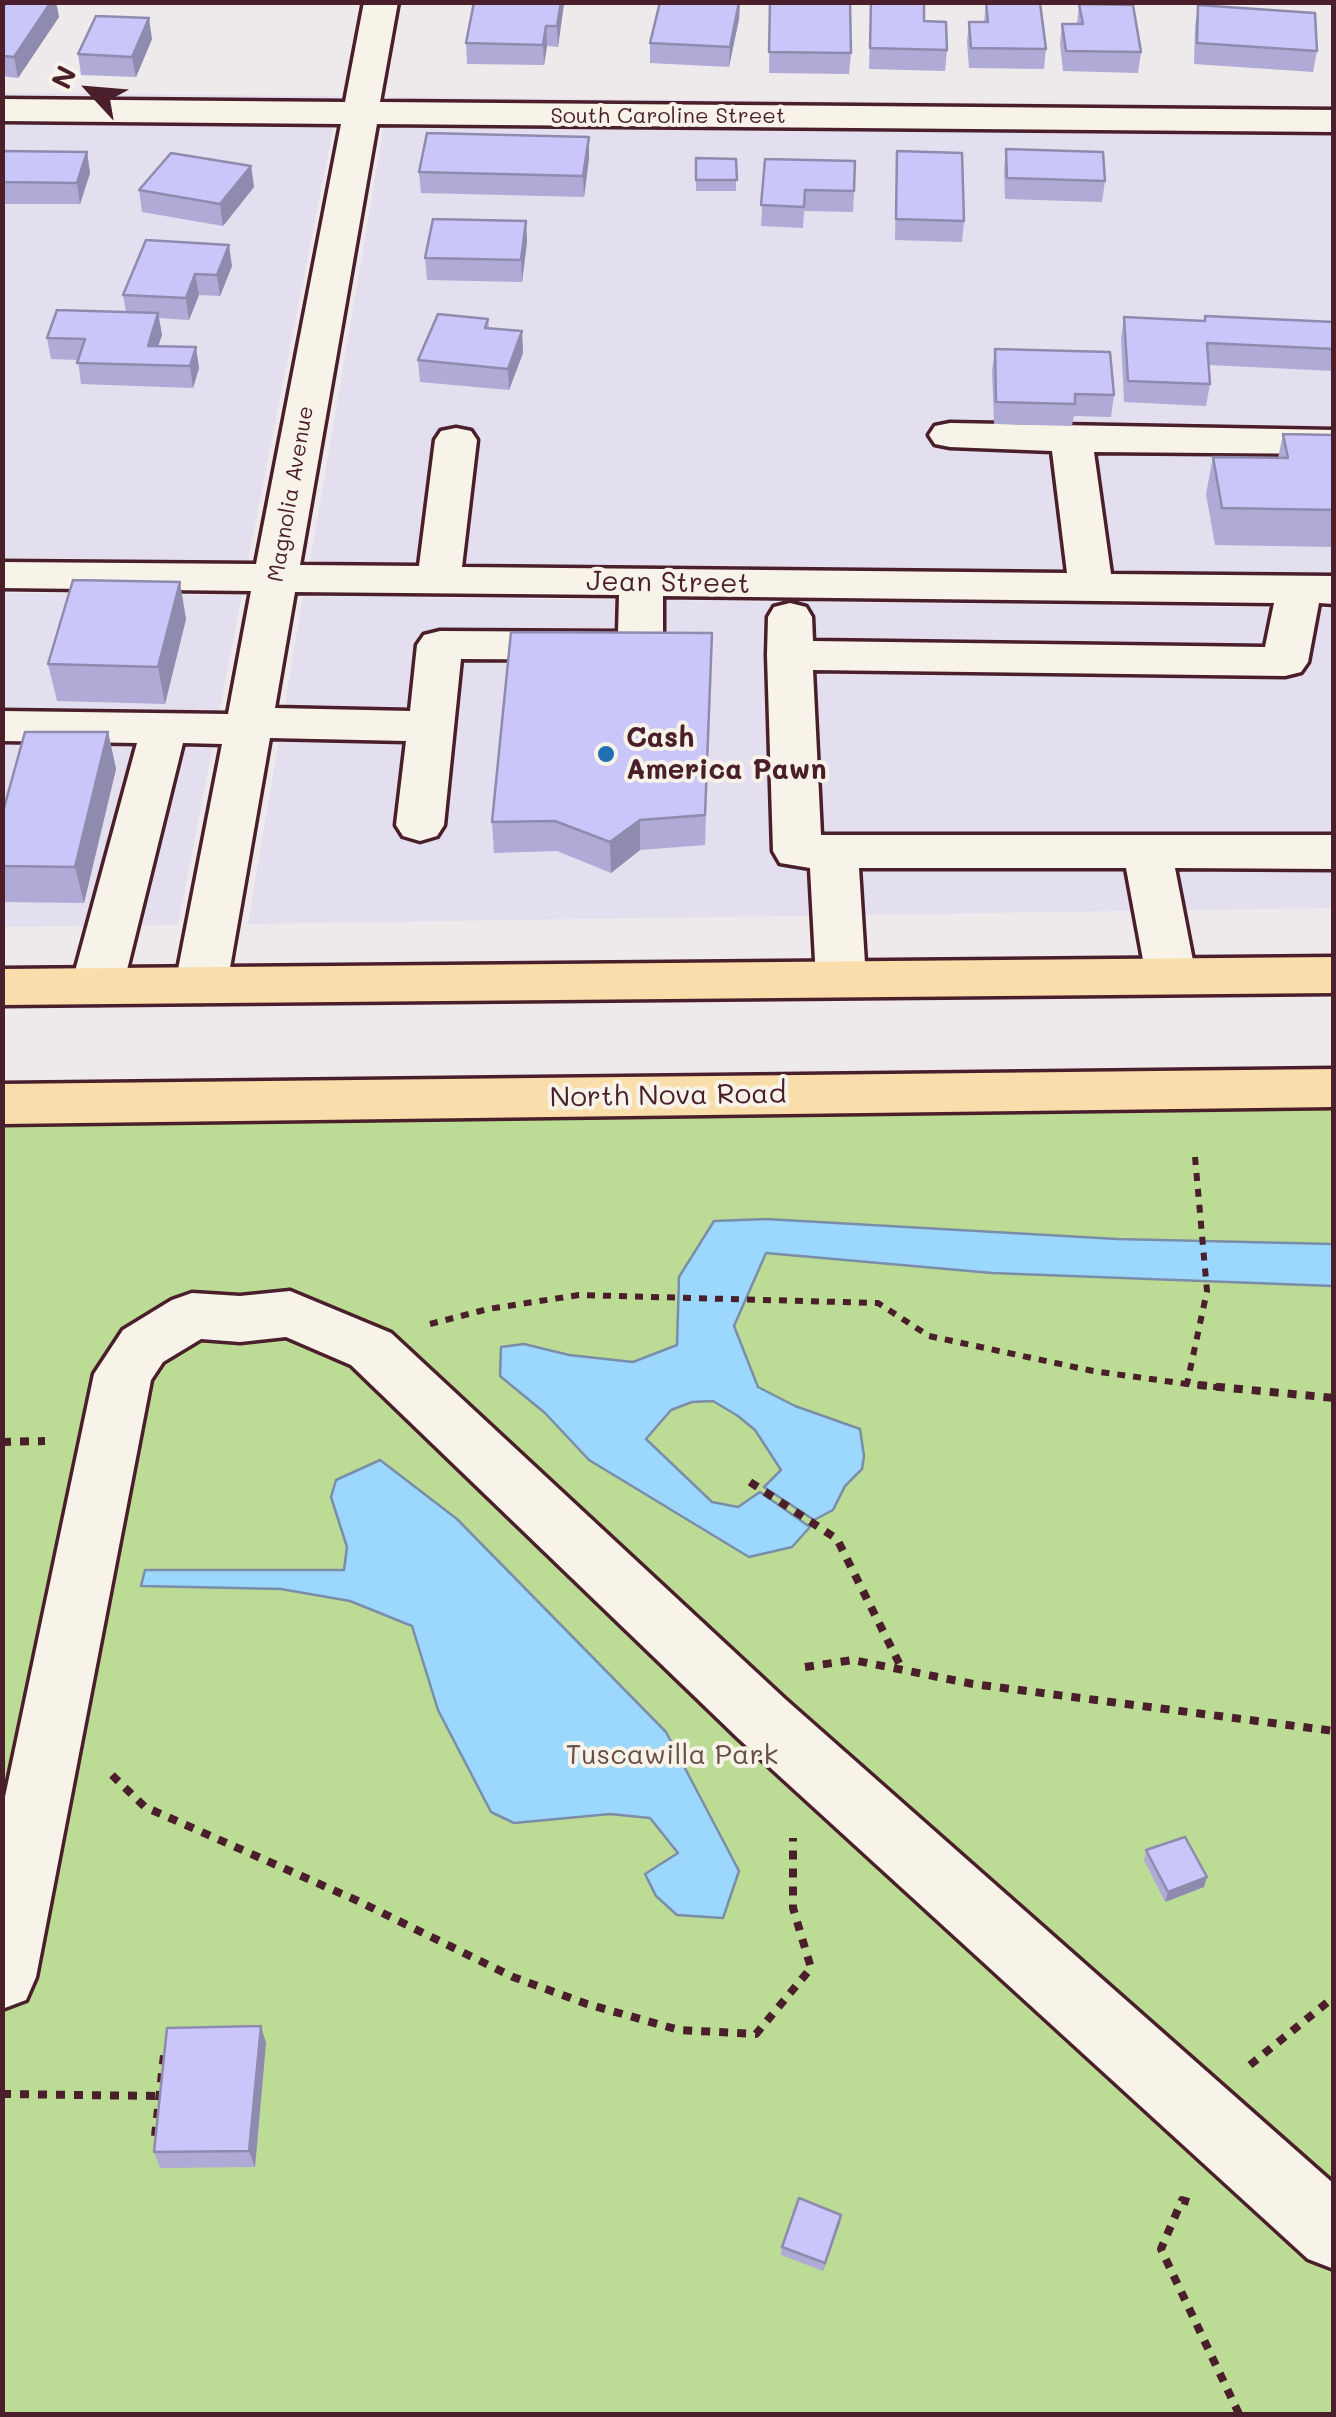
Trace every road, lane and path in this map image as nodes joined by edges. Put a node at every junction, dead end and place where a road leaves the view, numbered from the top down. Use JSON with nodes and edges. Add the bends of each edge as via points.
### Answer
{"nodes":[{"id":1,"x":381,"y":2,"type":"edge"},
{"id":2,"x":2,"y":110,"type":"edge"},
{"id":3,"x":361,"y":113,"type":"junction"},
{"id":4,"x":1334,"y":121,"type":"edge"},
{"id":5,"x":950,"y":435,"type":"dead end"},
{"id":6,"x":1071,"y":438,"type":"junction"},
{"id":7,"x":456,"y":440,"type":"dead end"},
{"id":8,"x":1334,"y":442,"type":"edge"},
{"id":9,"x":2,"y":575,"type":"edge"},
{"id":10,"x":276,"y":578,"type":"junction"},
{"id":11,"x":443,"y":580,"type":"junction"},
{"id":12,"x":641,"y":582,"type":"junction"},
{"id":13,"x":790,"y":584,"type":"junction"},
{"id":14,"x":1090,"y":588,"type":"junction"},
{"id":15,"x":1316,"y":590,"type":"edge"},
{"id":16,"x":440,"y":645,"type":"junction"},
{"id":17,"x":790,"y":654,"type":"junction"},
{"id":18,"x":2,"y":726,"type":"edge"},
{"id":19,"x":164,"y":726,"type":"junction"},
{"id":20,"x":248,"y":726,"type":"junction"},
{"id":21,"x":431,"y":726,"type":"junction"},
{"id":22,"x":420,"y":824,"type":"dead end"},
{"id":23,"x":834,"y":851,"type":"junction"},
{"id":24,"x":1146,"y":852,"type":"junction"},
{"id":25,"x":1334,"y":852,"type":"edge"},
{"id":26,"x":1334,"y":975,"type":"edge"},
{"id":27,"x":1171,"y":976,"type":"junction"},
{"id":28,"x":841,"y":979,"type":"junction"},
{"id":29,"x":201,"y":985,"type":"junction"},
{"id":30,"x":97,"y":986,"type":"junction"},
{"id":31,"x":2,"y":987,"type":"edge"},
{"id":32,"x":1334,"y":1088,"type":"edge"},
{"id":33,"x":2,"y":1104,"type":"edge"},
{"id":34,"x":1195,"y":1157,"type":"dead end"},
{"id":35,"x":419,"y":1327,"type":"dead end"},
{"id":36,"x":1187,"y":1384,"type":"junction"},
{"id":37,"x":1334,"y":1398,"type":"edge"},
{"id":38,"x":54,"y":1440,"type":"dead end"},
{"id":39,"x":2,"y":1442,"type":"edge"},
{"id":40,"x":750,"y":1482,"type":"dead end"},
{"id":41,"x":804,"y":1668,"type":"dead end"},
{"id":42,"x":903,"y":1671,"type":"junction"},
{"id":43,"x":1334,"y":1730,"type":"edge"},
{"id":44,"x":108,"y":1770,"type":"dead end"},
{"id":45,"x":793,"y":1829,"type":"dead end"},
{"id":46,"x":2,"y":1978,"type":"edge"},
{"id":47,"x":164,"y":2055,"type":"edge"},
{"id":48,"x":2,"y":2094,"type":"edge"},
{"id":49,"x":159,"y":2096,"type":"junction"},
{"id":50,"x":155,"y":2136,"type":"edge"},
{"id":51,"x":1199,"y":2204,"type":"dead end"},
{"id":52,"x":1334,"y":2233,"type":"edge"},
{"id":53,"x":1239,"y":2414,"type":"edge"}],
"edges":[{"from":1,"to":3,"type":"street","name":"Magnolia Avenue"},
{"from":2,"to":3,"type":"street","name":"South Caroline Street"},
{"from":3,"to":4,"type":"street","name":"South Caroline Street"},
{"from":3,"to":10,"type":"street","name":"Magnolia Avenue"},
{"from":5,"to":6,"type":"street"},
{"from":6,"to":8,"type":"street"},
{"from":6,"to":14,"type":"street"},
{"from":7,"to":11,"type":"street"},
{"from":9,"to":10,"type":"street","name":"Jean Street"},
{"from":10,"to":11,"type":"street","name":"Jean Street"},
{"from":10,"to":20,"type":"street","name":"Magnolia Avenue"},
{"from":11,"to":12,"type":"street","name":"Jean Street"},
{"from":11,"to":16,"type":"street"},
{"from":12,"to":13,"type":"street","name":"Jean Street"},
{"from":12,"to":16,"type":"street","via":[[640,646]]},
{"from":13,"to":14,"type":"street","name":"Jean Street"},
{"from":13,"to":17,"type":"street"},
{"from":14,"to":15,"type":"street","name":"Jean Street"},
{"from":15,"to":17,"type":"street","via":[[1285,662]]},
{"from":16,"to":21,"type":"street"},
{"from":17,"to":23,"type":"street","via":[[796,852]]},
{"from":18,"to":19,"type":"street"},
{"from":19,"to":20,"type":"street"},
{"from":19,"to":30,"type":"street"},
{"from":20,"to":21,"type":"street"},
{"from":20,"to":29,"type":"street","name":"Magnolia Avenue"},
{"from":21,"to":22,"type":"street"},
{"from":23,"to":24,"type":"street"},
{"from":23,"to":28,"type":"street"},
{"from":24,"to":25,"type":"street"},
{"from":24,"to":27,"type":"street"},
{"from":26,"to":27,"type":"main road"},
{"from":27,"to":28,"type":"main road"},
{"from":28,"to":29,"type":"main road"},
{"from":29,"to":30,"type":"main road"},
{"from":30,"to":31,"type":"main road"},
{"from":32,"to":33,"type":"main road","name":"North Nova Road"},
{"from":34,"to":36,"type":"path","via":[[1208,1292]]},
{"from":35,"to":36,"type":"path","via":[[579,1295],[878,1303],[928,1336]]},
{"from":36,"to":37,"type":"path"},
{"from":38,"to":39,"type":"path"},
{"from":40,"to":42,"type":"path","via":[[837,1539]]},
{"from":41,"to":42,"type":"path","via":[[853,1660]]},
{"from":42,"to":43,"type":"path"},
{"from":44,"to":45,"type":"path","via":[[145,1808],[513,1977],[678,2030],[756,2034],[811,1968],[793,1908]]},
{"from":46,"to":52,"type":"street","via":[[124,1374],[142,1346],[192,1316],[290,1314],[371,1350],[762,1719]]},
{"from":47,"to":49,"type":"path"},
{"from":48,"to":49,"type":"path"},
{"from":49,"to":50,"type":"path"},
{"from":51,"to":53,"type":"path","via":[[1182,2200],[1161,2248]]}]}
